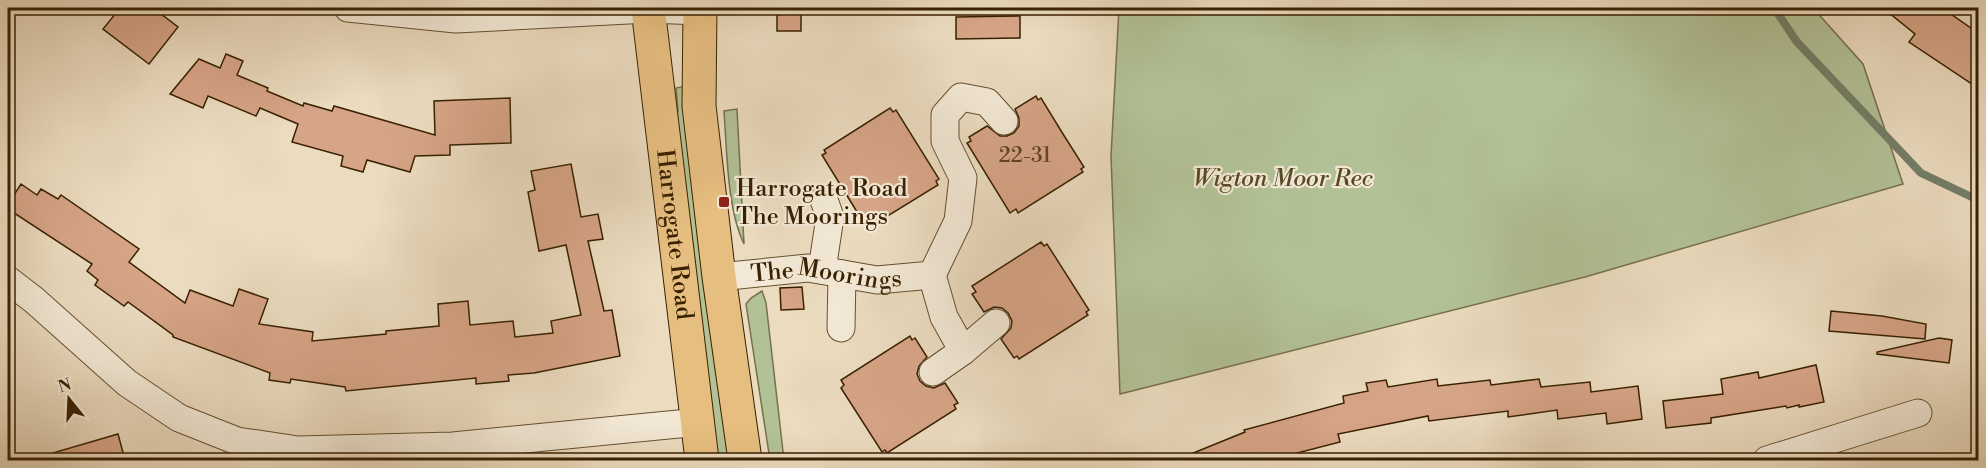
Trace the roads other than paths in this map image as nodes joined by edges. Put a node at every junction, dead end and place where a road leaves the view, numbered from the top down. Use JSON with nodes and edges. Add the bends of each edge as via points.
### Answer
{"nodes":[{"id":1,"x":348,"y":8,"type":"edge"},
{"id":2,"x":648,"y":8,"type":"edge"},
{"id":3,"x":700,"y":9,"type":"edge"},
{"id":4,"x":1004,"y":121,"type":"dead end"},
{"id":5,"x":824,"y":200,"type":"dead end"},
{"id":6,"x":942,"y":261,"type":"junction"},
{"id":7,"x":832,"y":272,"type":"junction"},
{"id":8,"x":719,"y":277,"type":"junction"},
{"id":9,"x":8,"y":280,"type":"edge"},
{"id":10,"x":996,"y":323,"type":"dead end"},
{"id":11,"x":842,"y":328,"type":"dead end"},
{"id":12,"x":963,"y":351,"type":"junction"},
{"id":13,"x":933,"y":372,"type":"dead end"},
{"id":14,"x":1918,"y":413,"type":"dead end"},
{"id":15,"x":699,"y":422,"type":"junction"},
{"id":16,"x":231,"y":451,"type":"edge"},
{"id":17,"x":702,"y":460,"type":"edge"},
{"id":18,"x":746,"y":460,"type":"edge"},
{"id":19,"x":1767,"y":460,"type":"edge"}],
"edges":[{"from":1,"to":2,"type":"street","via":[[456,19]]},
{"from":2,"to":3,"type":"street"},
{"from":2,"to":15,"type":"highway","name":"Harrogate Road"},
{"from":3,"to":8,"type":"highway","name":"Harrogate Road","via":[[699,106]]},
{"from":4,"to":6,"type":"street","via":[[987,102],[961,97],[945,115],[945,141],[963,178],[965,213]]},
{"from":5,"to":7,"type":"street","via":[[831,217]]},
{"from":6,"to":7,"type":"street","name":"The Moorings","via":[[877,280]]},
{"from":6,"to":12,"type":"street","name":"The Moorings","via":[[944,317]]},
{"from":7,"to":8,"type":"street","name":"The Moorings","via":[[808,268]]},
{"from":7,"to":11,"type":"street"},
{"from":8,"to":18,"type":"highway","name":"Harrogate Road"},
{"from":9,"to":16,"type":"street","via":[[127,383]]},
{"from":10,"to":12,"type":"street"},
{"from":12,"to":13,"type":"street"},
{"from":14,"to":19,"type":"street"},
{"from":15,"to":16,"type":"street","via":[[453,446]]},
{"from":15,"to":17,"type":"highway","name":"Harrogate Road"}]}
